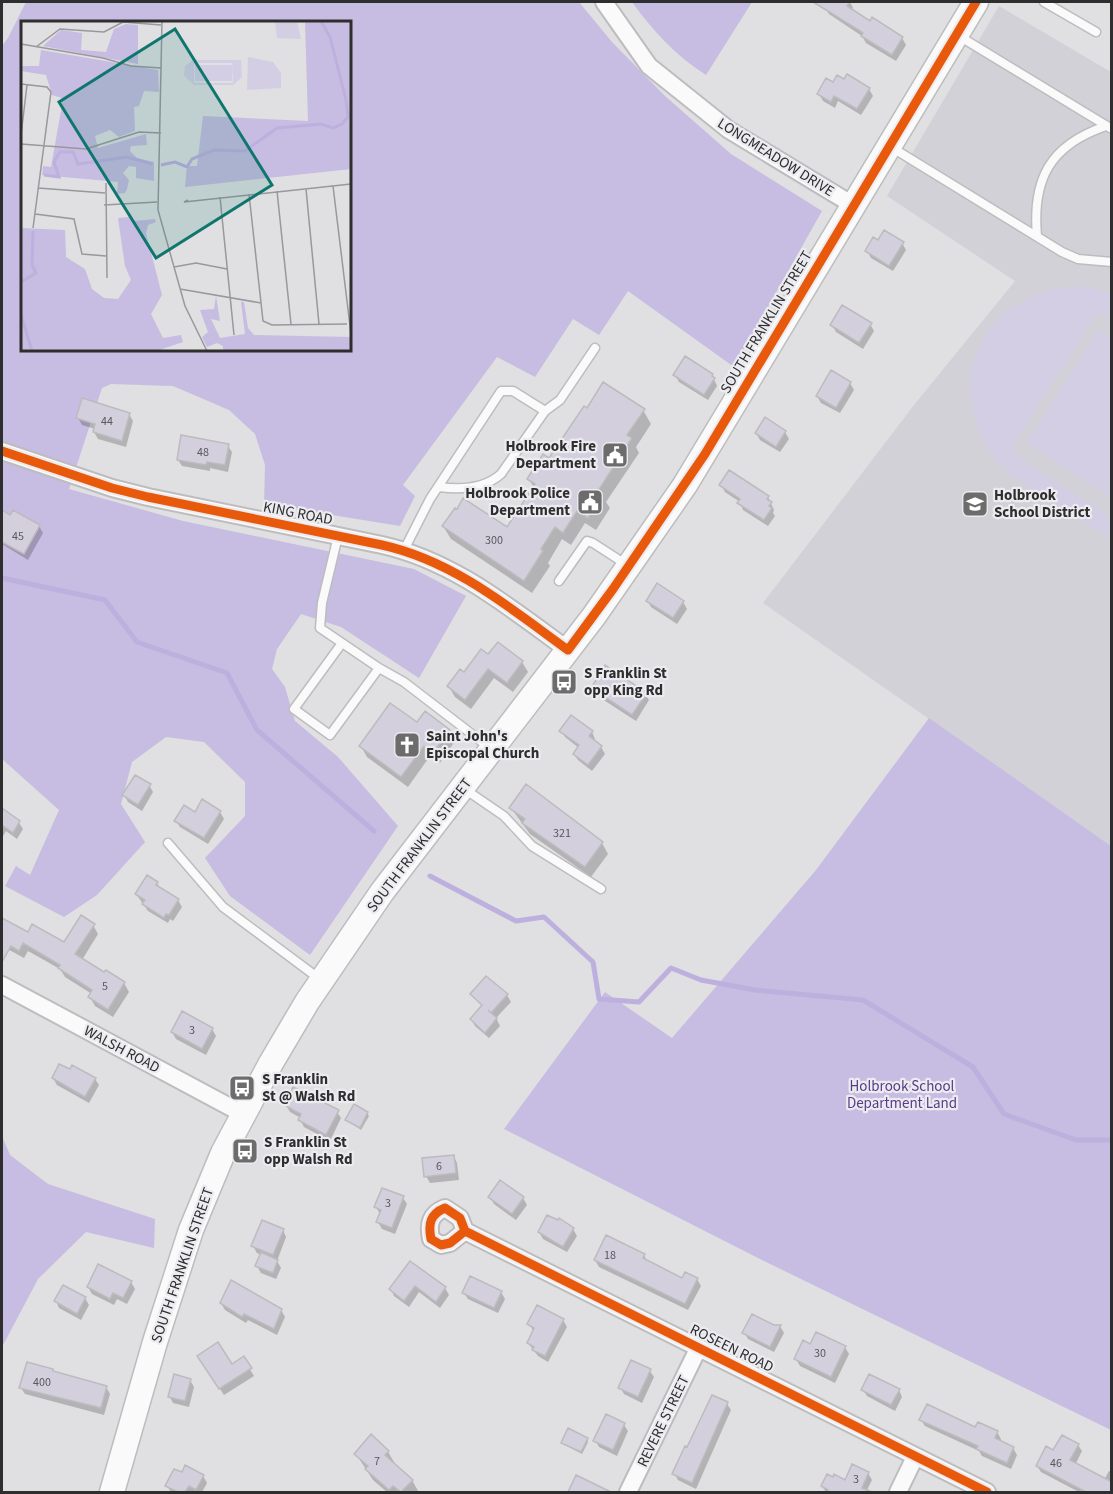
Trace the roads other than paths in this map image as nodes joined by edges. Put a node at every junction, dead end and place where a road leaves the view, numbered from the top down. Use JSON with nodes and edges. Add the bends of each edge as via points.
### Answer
{"nodes":[{"id":1,"x":604,"y":2,"type":"edge"},
{"id":2,"x":1044,"y":2,"type":"edge"},
{"id":3,"x":972,"y":3,"type":"edge"},
{"id":4,"x":1096,"y":32,"type":"dead end"},
{"id":5,"x":956,"y":34,"type":"junction"},
{"id":6,"x":1109,"y":128,"type":"edge"},
{"id":7,"x":889,"y":146,"type":"junction"},
{"id":8,"x":853,"y":205,"type":"junction"},
{"id":9,"x":1037,"y":236,"type":"junction"},
{"id":10,"x":1112,"y":262,"type":"edge"},
{"id":11,"x":595,"y":348,"type":"dead end"},
{"id":12,"x":545,"y":411,"type":"junction"},
{"id":13,"x":2,"y":451,"type":"edge"},
{"id":14,"x":439,"y":487,"type":"junction"},
{"id":15,"x":338,"y":536,"type":"junction"},
{"id":16,"x":404,"y":550,"type":"junction"},
{"id":17,"x":629,"y":567,"type":"junction"},
{"id":18,"x":559,"y":581,"type":"dead end"},
{"id":19,"x":342,"y":643,"type":"junction"},
{"id":20,"x":568,"y":650,"type":"junction"},
{"id":21,"x":379,"y":668,"type":"junction"},
{"id":22,"x":492,"y":749,"type":"junction"},
{"id":23,"x":463,"y":788,"type":"junction"},
{"id":24,"x":168,"y":843,"type":"dead end"},
{"id":25,"x":601,"y":889,"type":"dead end"},
{"id":26,"x":321,"y":981,"type":"junction"},
{"id":27,"x":2,"y":985,"type":"edge"},
{"id":28,"x":243,"y":1114,"type":"junction"},
{"id":29,"x":465,"y":1231,"type":"dead end"},
{"id":30,"x":698,"y":1349,"type":"junction"},
{"id":31,"x":915,"y":1457,"type":"junction"},
{"id":32,"x":112,"y":1492,"type":"edge"},
{"id":33,"x":628,"y":1492,"type":"edge"},
{"id":34,"x":898,"y":1492,"type":"edge"},
{"id":35,"x":987,"y":1492,"type":"edge"}],
"edges":[{"from":1,"to":8,"type":"street","name":"LONGMEADOW DRIVE","via":[[649,66],[729,130]]},
{"from":2,"to":4,"type":"lane"},
{"from":3,"to":5,"type":"main road","name":"SOUTH FRANKLIN STREET"},
{"from":5,"to":6,"type":"lane"},
{"from":5,"to":7,"type":"main road","name":"SOUTH FRANKLIN STREET"},
{"from":6,"to":9,"type":"lane","via":[[1079,137],[1048,168],[1037,197]]},
{"from":7,"to":8,"type":"main road","name":"SOUTH FRANKLIN STREET"},
{"from":7,"to":9,"type":"lane"},
{"from":8,"to":17,"type":"main road","name":"SOUTH FRANKLIN STREET","via":[[705,453]]},
{"from":9,"to":10,"type":"lane","via":[[1078,259]]},
{"from":11,"to":12,"type":"lane","via":[[561,400]]},
{"from":12,"to":14,"type":"lane","via":[[494,481],[462,489]]},
{"from":12,"to":14,"type":"lane","via":[[513,391],[501,391]]},
{"from":13,"to":15,"type":"street","name":"KING ROAD","via":[[129,492]]},
{"from":14,"to":16,"type":"lane"},
{"from":15,"to":16,"type":"street","name":"KING ROAD"},
{"from":15,"to":19,"type":"lane","via":[[320,628]]},
{"from":16,"to":20,"type":"street","name":"KING ROAD","via":[[462,576]]},
{"from":17,"to":18,"type":"lane","via":[[586,541]]},
{"from":17,"to":20,"type":"main road","name":"SOUTH FRANKLIN STREET"},
{"from":19,"to":21,"type":"lane"},
{"from":19,"to":21,"type":"lane","via":[[294,709],[330,735]]},
{"from":20,"to":22,"type":"main road","name":"SOUTH FRANKLIN STREET"},
{"from":21,"to":22,"type":"lane","via":[[404,682]]},
{"from":22,"to":23,"type":"main road","name":"SOUTH FRANKLIN STREET"},
{"from":23,"to":25,"type":"lane","via":[[504,816],[532,846]]},
{"from":23,"to":26,"type":"main road","name":"SOUTH FRANKLIN STREET","via":[[382,892]]},
{"from":24,"to":26,"type":"lane","via":[[223,907]]},
{"from":26,"to":28,"type":"main road","name":"SOUTH FRANKLIN STREET"},
{"from":27,"to":28,"type":"street","name":"WALSH ROAD"},
{"from":28,"to":32,"type":"main road","name":"SOUTH FRANKLIN STREET","via":[[185,1249]]},
{"from":29,"to":30,"type":"street","name":"ROSEEN ROAD"},
{"from":30,"to":31,"type":"street","name":"ROSEEN ROAD"},
{"from":30,"to":33,"type":"street","name":"REVERE STREET"},
{"from":31,"to":34,"type":"street"},
{"from":31,"to":35,"type":"street","name":"ROSEEN ROAD"}]}
